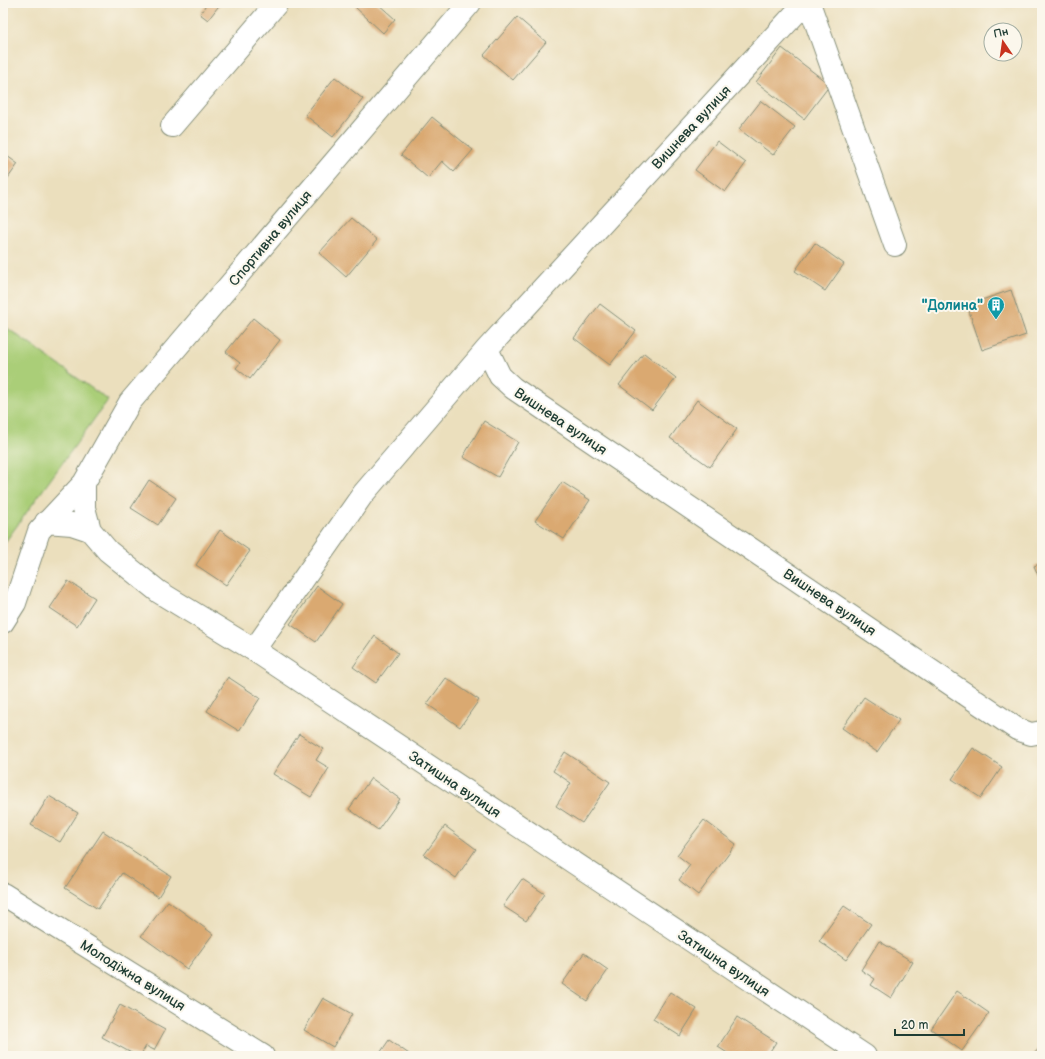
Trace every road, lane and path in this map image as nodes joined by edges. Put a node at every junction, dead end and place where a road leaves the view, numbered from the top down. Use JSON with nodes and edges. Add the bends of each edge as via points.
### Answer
{"nodes":[{"id":1,"x":277,"y":3,"type":"edge"},
{"id":2,"x":470,"y":3,"type":"edge"},
{"id":3,"x":805,"y":3,"type":"edge"},
{"id":4,"x":809,"y":3,"type":"edge"},
{"id":5,"x":172,"y":126,"type":"dead end"},
{"id":6,"x":895,"y":245,"type":"dead end"},
{"id":7,"x":487,"y":349,"type":"junction"},
{"id":8,"x":84,"y":484,"type":"junction"},
{"id":9,"x":46,"y":522,"type":"junction"},
{"id":10,"x":90,"y":530,"type":"junction"},
{"id":11,"x":3,"y":622,"type":"edge"},
{"id":12,"x":254,"y":650,"type":"junction"},
{"id":13,"x":1042,"y":732,"type":"edge"},
{"id":14,"x":3,"y":894,"type":"edge"},
{"id":15,"x":263,"y":1056,"type":"edge"},
{"id":16,"x":865,"y":1056,"type":"edge"}],
"edges":[{"from":1,"to":5,"type":"street"},
{"from":2,"to":8,"type":"street","name":"Спортивна вулиця","via":[[130,402]]},
{"from":3,"to":7,"type":"street","name":"Вишнева вулиця"},
{"from":4,"to":6,"type":"street"},
{"from":7,"to":12,"type":"street","via":[[362,494]]},
{"from":7,"to":13,"type":"street","name":"Вишнева вулиця","via":[[500,376],[513,388],[1017,729],[1031,734]]},
{"from":8,"to":9,"type":"street"},
{"from":8,"to":10,"type":"street","name":"Затишна вулиця","via":[[84,508]]},
{"from":9,"to":10,"type":"street","via":[[72,524]]},
{"from":9,"to":11,"type":"street","via":[[39,531],[15,603]]},
{"from":10,"to":12,"type":"street","name":"Затишна вулиця","via":[[108,551],[159,592]]},
{"from":12,"to":16,"type":"street","name":"Затишна вулиця"},
{"from":14,"to":15,"type":"street","name":"Молодіжна вулиця"}]}
